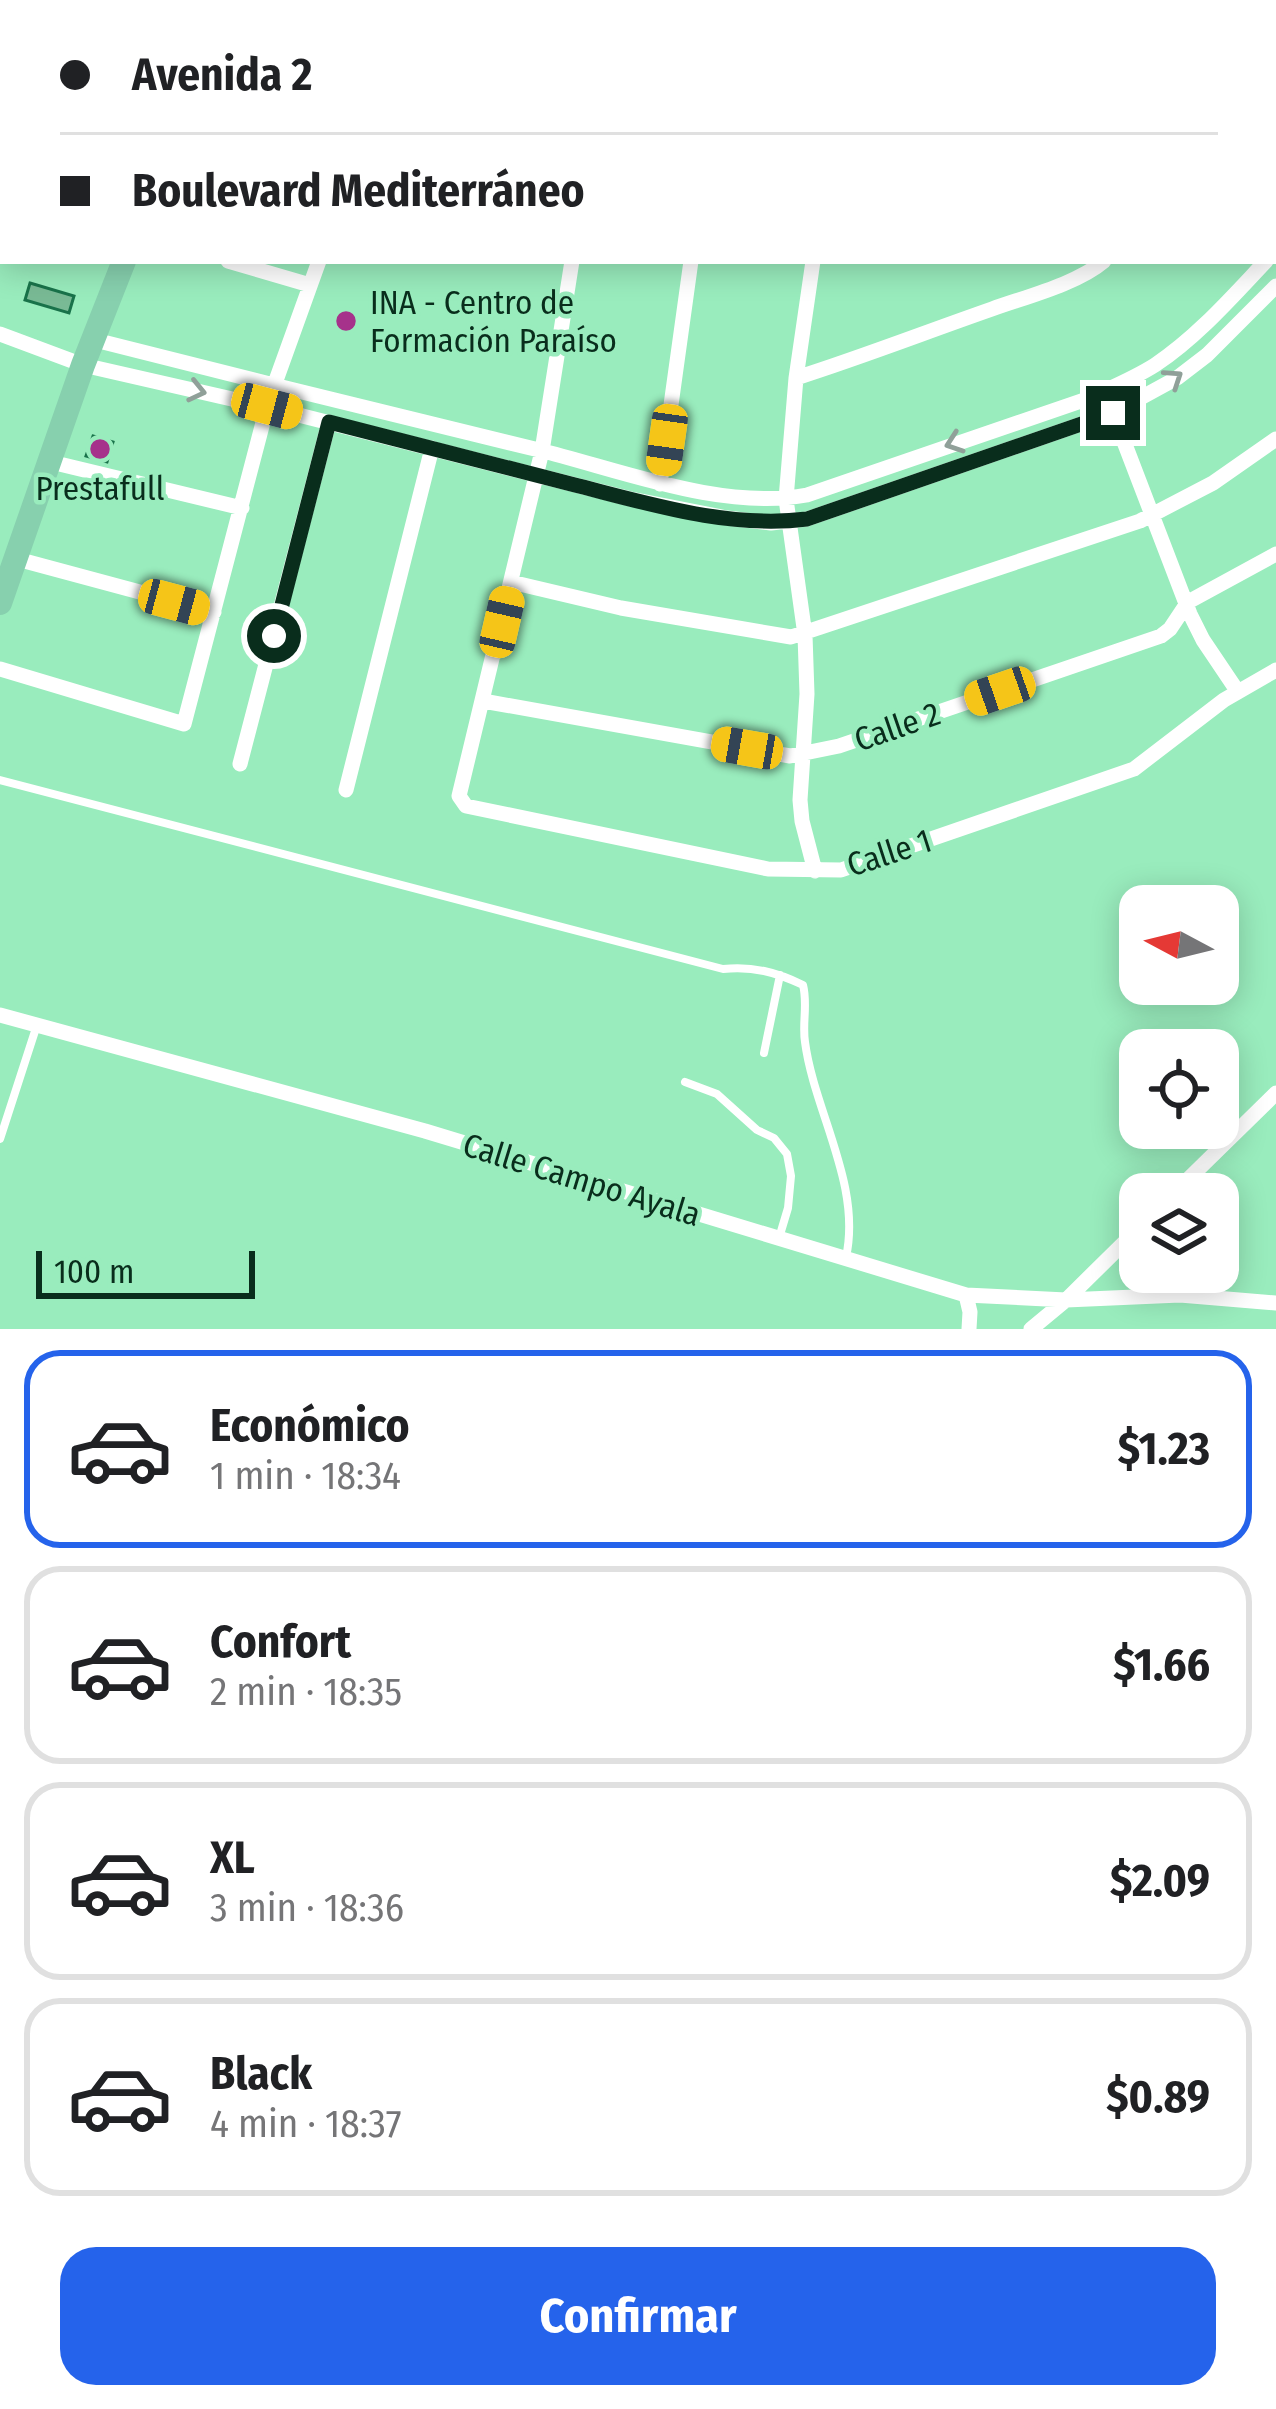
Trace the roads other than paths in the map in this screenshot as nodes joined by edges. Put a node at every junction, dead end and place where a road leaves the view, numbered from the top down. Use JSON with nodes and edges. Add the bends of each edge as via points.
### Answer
{"nodes":[{"id":1,"x":123,"y":264,"type":"edge"},
{"id":2,"x":238,"y":264,"type":"edge"},
{"id":3,"x":318,"y":264,"type":"edge"},
{"id":4,"x":572,"y":264,"type":"edge"},
{"id":5,"x":692,"y":264,"type":"edge"},
{"id":6,"x":813,"y":264,"type":"edge"},
{"id":7,"x":1100,"y":264,"type":"edge"},
{"id":8,"x":1263,"y":264,"type":"edge"},
{"id":9,"x":310,"y":285,"type":"junction"},
{"id":10,"x":1276,"y":286,"type":"edge"},
{"id":11,"x":0,"y":334,"type":"edge"},
{"id":12,"x":95,"y":340,"type":"junction"},
{"id":13,"x":83,"y":365,"type":"junction"},
{"id":14,"x":796,"y":378,"type":"junction"},
{"id":15,"x":274,"y":386,"type":"junction"},
{"id":16,"x":267,"y":406,"type":"junction"},
{"id":17,"x":1113,"y":413,"type":"junction"},
{"id":18,"x":329,"y":422,"type":"junction"},
{"id":19,"x":1276,"y":439,"type":"edge"},
{"id":20,"x":432,"y":448,"type":"junction"},
{"id":21,"x":542,"y":451,"type":"junction"},
{"id":22,"x":51,"y":462,"type":"junction"},
{"id":23,"x":536,"y":475,"type":"junction"},
{"id":24,"x":661,"y":484,"type":"junction"},
{"id":25,"x":787,"y":499,"type":"junction"},
{"id":26,"x":242,"y":508,"type":"junction"},
{"id":27,"x":1152,"y":515,"type":"junction"},
{"id":28,"x":790,"y":521,"type":"junction"},
{"id":29,"x":1276,"y":554,"type":"edge"},
{"id":30,"x":16,"y":559,"type":"junction"},
{"id":31,"x":511,"y":582,"type":"junction"},
{"id":32,"x":0,"y":603,"type":"edge"},
{"id":33,"x":1186,"y":604,"type":"junction"},
{"id":34,"x":214,"y":612,"type":"junction"},
{"id":35,"x":805,"y":632,"type":"junction"},
{"id":36,"x":0,"y":669,"type":"edge"},
{"id":37,"x":1276,"y":670,"type":"edge"},
{"id":38,"x":1238,"y":692,"type":"junction"},
{"id":39,"x":483,"y":701,"type":"junction"},
{"id":40,"x":804,"y":754,"type":"junction"},
{"id":41,"x":240,"y":764,"type":"dead end"},
{"id":42,"x":0,"y":780,"type":"edge"},
{"id":43,"x":346,"y":790,"type":"dead end"},
{"id":44,"x":815,"y":871,"type":"junction"},
{"id":45,"x":780,"y":975,"type":"junction"},
{"id":46,"x":0,"y":1015,"type":"edge"},
{"id":47,"x":37,"y":1024,"type":"junction"},
{"id":48,"x":764,"y":1054,"type":"dead end"},
{"id":49,"x":685,"y":1082,"type":"dead end"},
{"id":50,"x":1276,"y":1093,"type":"edge"},
{"id":51,"x":0,"y":1139,"type":"edge"},
{"id":52,"x":1194,"y":1173,"type":"edge"},
{"id":53,"x":778,"y":1239,"type":"junction"},
{"id":54,"x":1119,"y":1248,"type":"edge"},
{"id":55,"x":845,"y":1259,"type":"junction"},
{"id":56,"x":966,"y":1295,"type":"junction"},
{"id":57,"x":1066,"y":1300,"type":"junction"},
{"id":58,"x":1276,"y":1303,"type":"edge"},
{"id":59,"x":969,"y":1329,"type":"edge"},
{"id":60,"x":1031,"y":1329,"type":"edge"}],
"edges":[{"from":1,"to":12,"type":"main road"},
{"from":2,"to":9,"type":"street"},
{"from":3,"to":9,"type":"street"},
{"from":4,"to":21,"type":"street"},
{"from":5,"to":24,"type":"street"},
{"from":6,"to":14,"type":"street"},
{"from":7,"to":14,"type":"street"},
{"from":8,"to":25,"type":"street","one_way":true,"via":[[1187,339],[1126,381]]},
{"from":9,"to":15,"type":"street"},
{"from":17,"to":10,"type":"street","one_way":true,"via":[[1207,355]]},
{"from":11,"to":13,"type":"street"},
{"from":12,"to":13,"type":"main road"},
{"from":12,"to":15,"type":"street"},
{"from":13,"to":16,"type":"street","one_way":true},
{"from":13,"to":22,"type":"main road"},
{"from":14,"to":25,"type":"street"},
{"from":15,"to":21,"type":"street"},
{"from":16,"to":18,"type":"street"},
{"from":16,"to":26,"type":"street"},
{"from":17,"to":27,"type":"street"},
{"from":17,"to":28,"type":"street"},
{"from":18,"to":20,"type":"street"},
{"from":18,"to":41,"type":"street"},
{"from":19,"to":27,"type":"street"},
{"from":20,"to":23,"type":"street"},
{"from":20,"to":43,"type":"street"},
{"from":21,"to":23,"type":"street"},
{"from":21,"to":24,"type":"street"},
{"from":22,"to":26,"type":"street"},
{"from":22,"to":30,"type":"main road"},
{"from":23,"to":28,"type":"street","via":[[728,518]]},
{"from":23,"to":31,"type":"street"},
{"from":24,"to":25,"type":"street"},
{"from":25,"to":28,"type":"street"},
{"from":26,"to":34,"type":"street"},
{"from":27,"to":33,"type":"street"},
{"from":27,"to":35,"type":"street"},
{"from":28,"to":35,"type":"street"},
{"from":29,"to":33,"type":"street","name":"Calle 2"},
{"from":30,"to":32,"type":"main road"},
{"from":30,"to":34,"type":"street"},
{"from":31,"to":35,"type":"street","via":[[791,637]]},
{"from":31,"to":39,"type":"street"},
{"from":33,"to":38,"type":"street"},
{"from":33,"to":40,"type":"street","name":"Calle 2","via":[[1160,636]]},
{"from":34,"to":36,"type":"street","via":[[184,724]]},
{"from":35,"to":40,"type":"street"},
{"from":37,"to":38,"type":"street","name":"Calle 1"},
{"from":38,"to":44,"type":"street","name":"Calle 1","via":[[1134,769],[841,871]]},
{"from":39,"to":40,"type":"street","name":"Calle 2"},
{"from":39,"to":44,"type":"street","name":"Calle 1","via":[[459,796],[466,806]]},
{"from":40,"to":44,"type":"street","via":[[800,800]]},
{"from":42,"to":45,"type":"lane","via":[[723,969]]},
{"from":45,"to":48,"type":"lane"},
{"from":45,"to":55,"type":"lane","via":[[806,995],[803,1037],[842,1172]]},
{"from":46,"to":47,"type":"street","name":"Calle Campo Ayala"},
{"from":47,"to":51,"type":"lane"},
{"from":47,"to":53,"type":"street","name":"Calle Campo Ayala"},
{"from":49,"to":53,"type":"lane","via":[[717,1094],[787,1154],[790,1192]]},
{"from":50,"to":52,"type":"street"},
{"from":53,"to":55,"type":"street","name":"Calle Campo Ayala"},
{"from":54,"to":57,"type":"street"},
{"from":55,"to":56,"type":"street","name":"Calle Campo Ayala"},
{"from":56,"to":57,"type":"street","name":"Calle Campo Ayala"},
{"from":56,"to":59,"type":"street"},
{"from":57,"to":58,"type":"street","name":"Calle Campo Ayala","via":[[1180,1295]]},
{"from":57,"to":60,"type":"street"}]}
